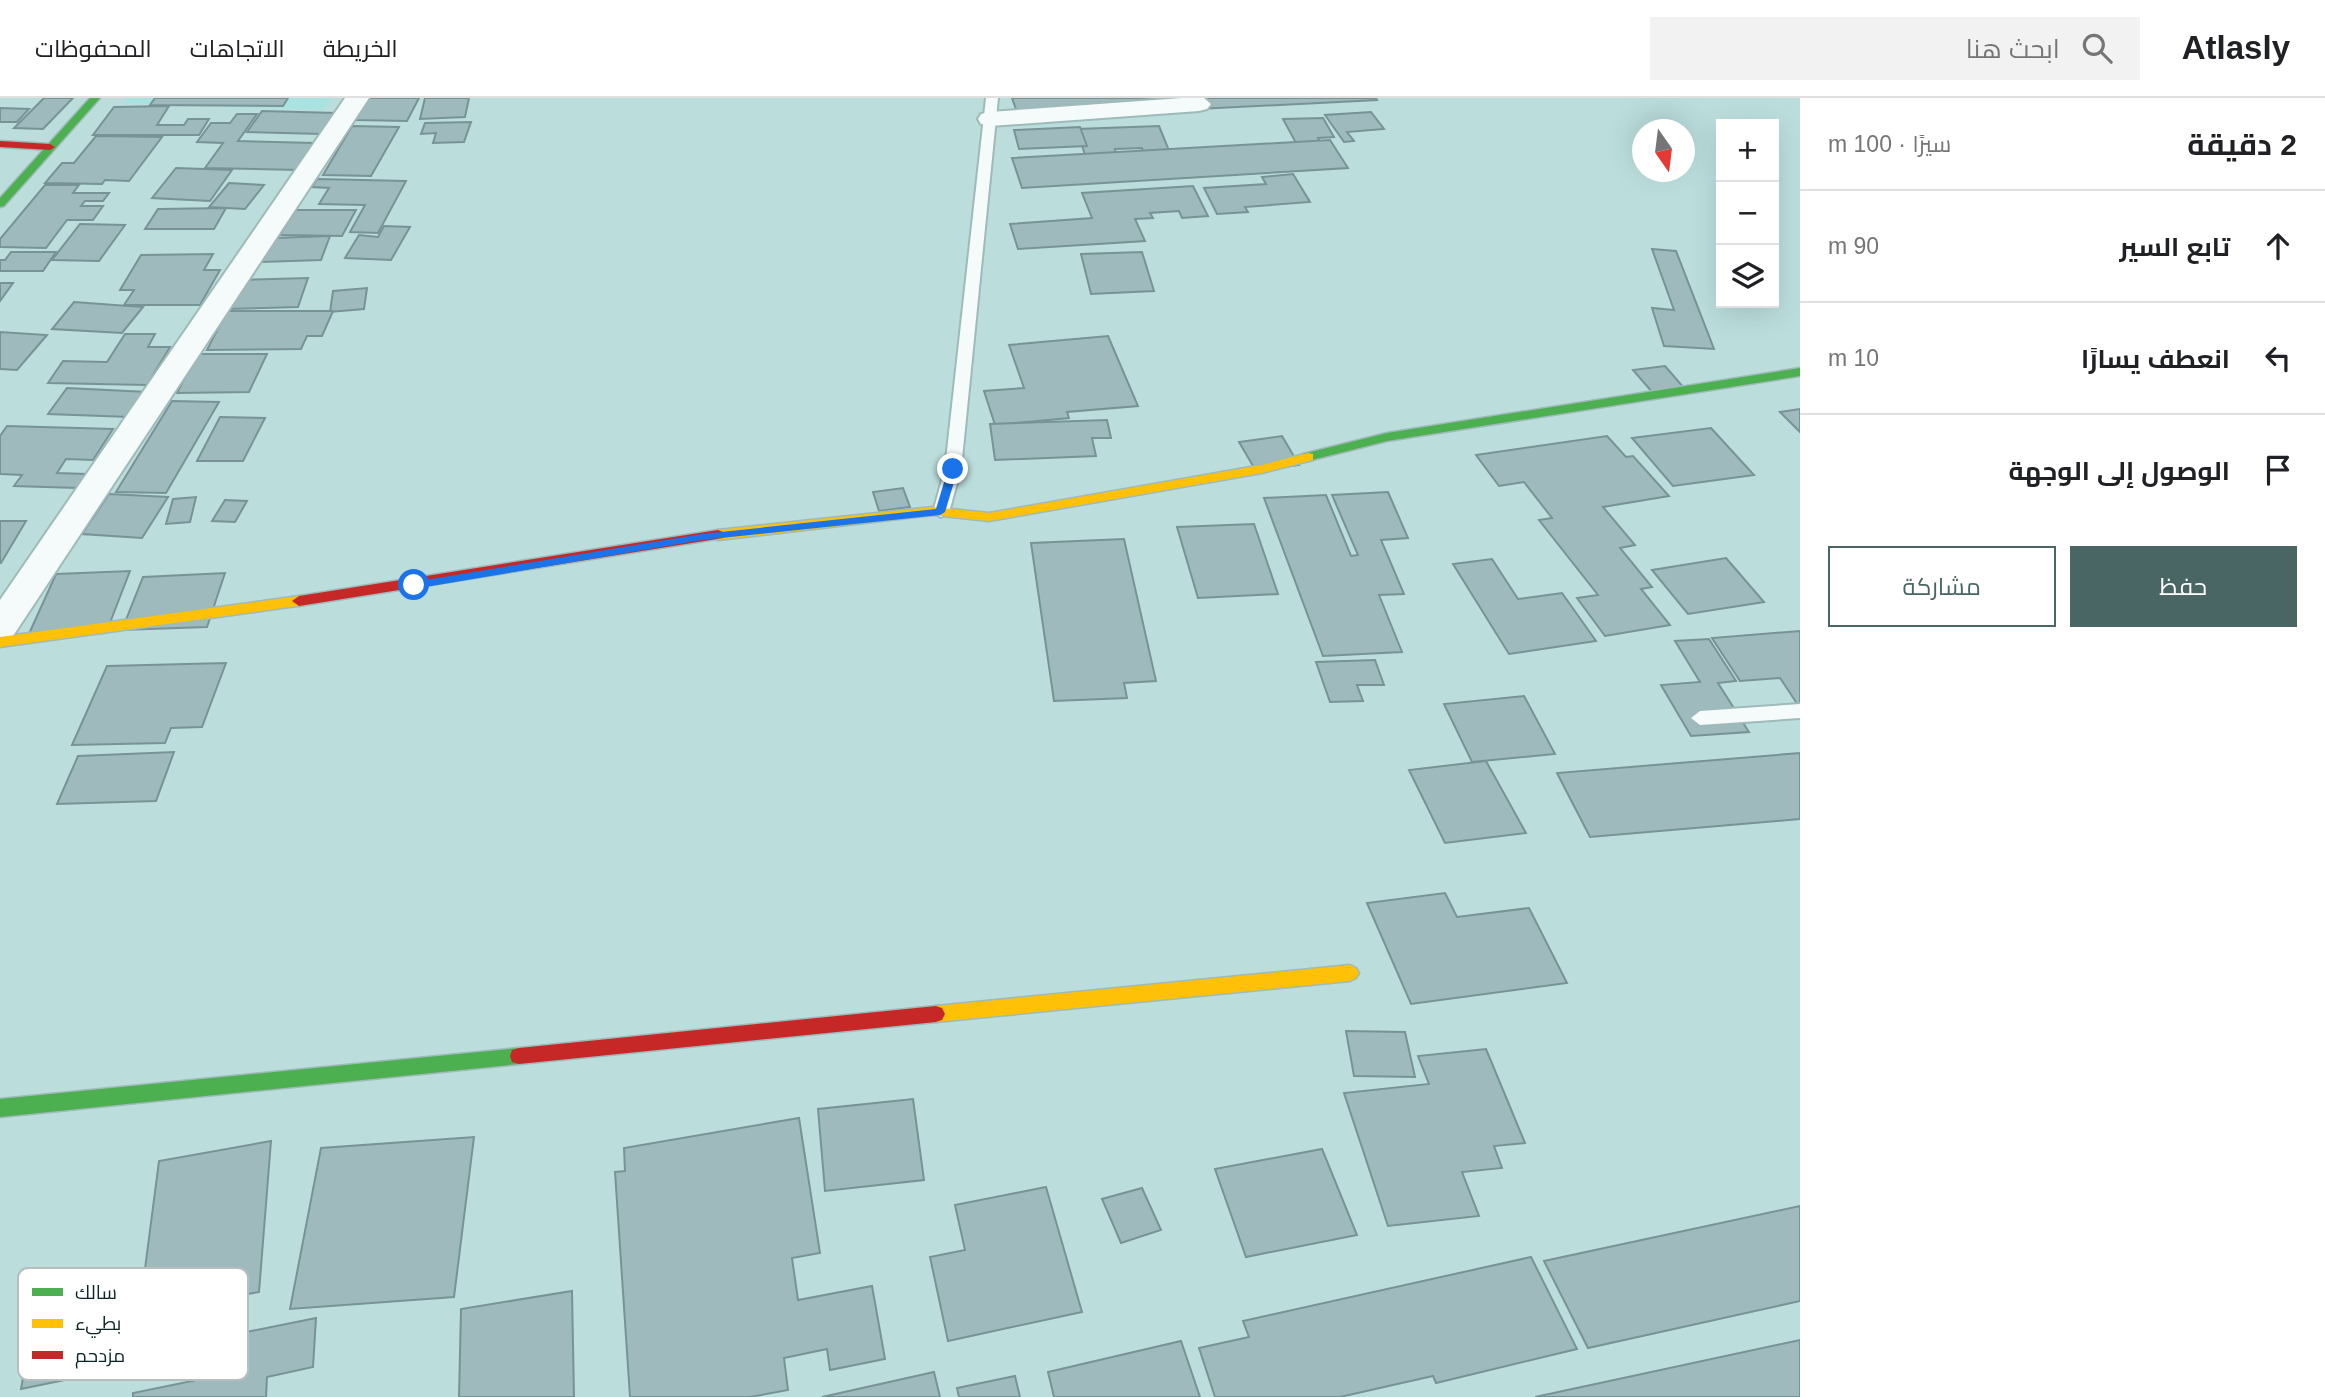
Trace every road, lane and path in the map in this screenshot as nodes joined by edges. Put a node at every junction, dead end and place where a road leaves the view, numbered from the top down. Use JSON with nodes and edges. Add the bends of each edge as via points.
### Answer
{"nodes":[{"id":1,"x":95,"y":98,"type":"edge"},
{"id":2,"x":357,"y":98,"type":"edge"},
{"id":3,"x":1199,"y":104,"type":"dead end"},
{"id":4,"x":991,"y":108,"type":"edge"},
{"id":5,"x":0,"y":144,"type":"edge"},
{"id":6,"x":50,"y":147,"type":"junction"},
{"id":7,"x":4,"y":196,"type":"edge"},
{"id":8,"x":1797,"y":376,"type":"edge"},
{"id":9,"x":940,"y":512,"type":"junction"},
{"id":10,"x":0,"y":628,"type":"edge"},
{"id":11,"x":0,"y":642,"type":"edge"},
{"id":12,"x":1800,"y":711,"type":"edge"},
{"id":13,"x":1700,"y":718,"type":"dead end"},
{"id":14,"x":1350,"y":973,"type":"dead end"},
{"id":15,"x":0,"y":1108,"type":"edge"}],
"edges":[{"from":1,"to":6,"type":"street"},
{"from":2,"to":10,"type":"street"},
{"from":3,"to":4,"type":"street"},
{"from":4,"to":9,"type":"lane","via":[[953,469]]},
{"from":5,"to":6,"type":"street"},
{"from":6,"to":7,"type":"street"},
{"from":8,"to":9,"type":"street","via":[[1387,437],[1262,470],[989,517]]},
{"from":9,"to":11,"type":"street","via":[[702,537],[414,585]]},
{"from":12,"to":13,"type":"lane"},
{"from":14,"to":15,"type":"street"}]}
